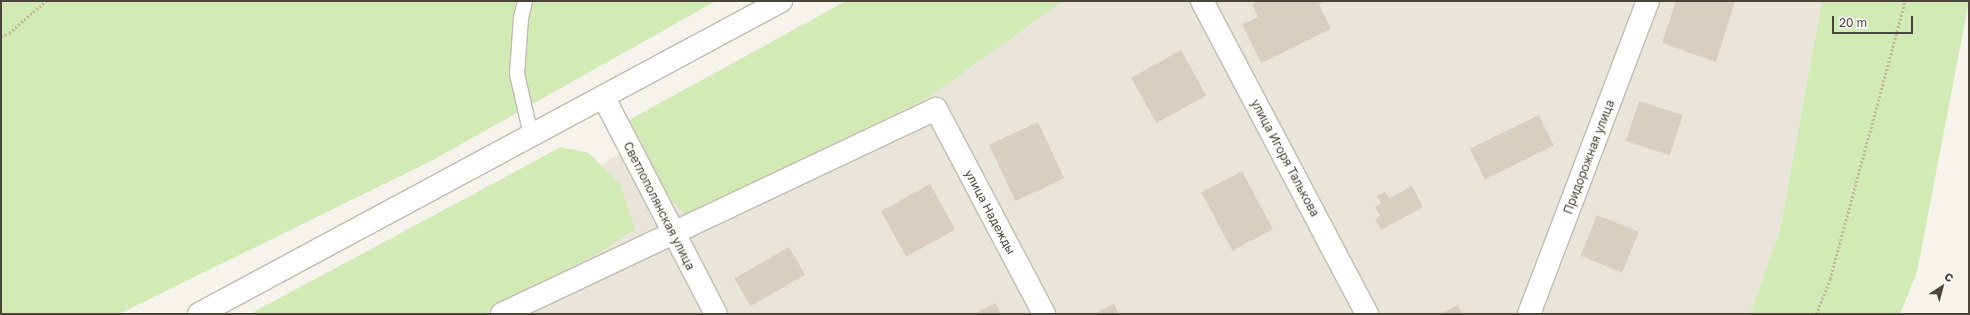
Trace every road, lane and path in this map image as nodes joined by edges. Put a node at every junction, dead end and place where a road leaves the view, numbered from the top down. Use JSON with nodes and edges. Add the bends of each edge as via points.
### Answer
{"nodes":[{"id":1,"x":46,"y":1,"type":"edge"},
{"id":2,"x":525,"y":1,"type":"edge"},
{"id":3,"x":781,"y":1,"type":"edge"},
{"id":4,"x":1202,"y":1,"type":"edge"},
{"id":5,"x":1648,"y":1,"type":"edge"},
{"id":6,"x":1906,"y":1,"type":"edge"},
{"id":7,"x":1,"y":36,"type":"edge"},
{"id":8,"x":604,"y":98,"type":"junction"},
{"id":9,"x":531,"y":135,"type":"junction"},
{"id":10,"x":673,"y":234,"type":"junction"},
{"id":11,"x":198,"y":314,"type":"edge"},
{"id":12,"x":502,"y":314,"type":"edge"},
{"id":13,"x":716,"y":314,"type":"edge"},
{"id":14,"x":1044,"y":314,"type":"edge"},
{"id":15,"x":1367,"y":314,"type":"edge"},
{"id":16,"x":1530,"y":314,"type":"edge"},
{"id":17,"x":1816,"y":314,"type":"edge"}],
"edges":[{"from":1,"to":7,"type":"path","via":[[9,33]]},
{"from":2,"to":9,"type":"lane","via":[[521,18],[517,74]]},
{"from":3,"to":8,"type":"street"},
{"from":4,"to":15,"type":"street","name":"улица Игоря Талькова"},
{"from":5,"to":16,"type":"street","name":"Придорожная улица"},
{"from":6,"to":17,"type":"path","via":[[1832,271]]},
{"from":8,"to":9,"type":"street"},
{"from":8,"to":10,"type":"street","name":"Светлополянская улица"},
{"from":9,"to":11,"type":"street"},
{"from":10,"to":12,"type":"street"},
{"from":10,"to":13,"type":"street","name":"Светлополянская улица"},
{"from":10,"to":14,"type":"street","name":"улица Надежды","via":[[936,109]]}]}
